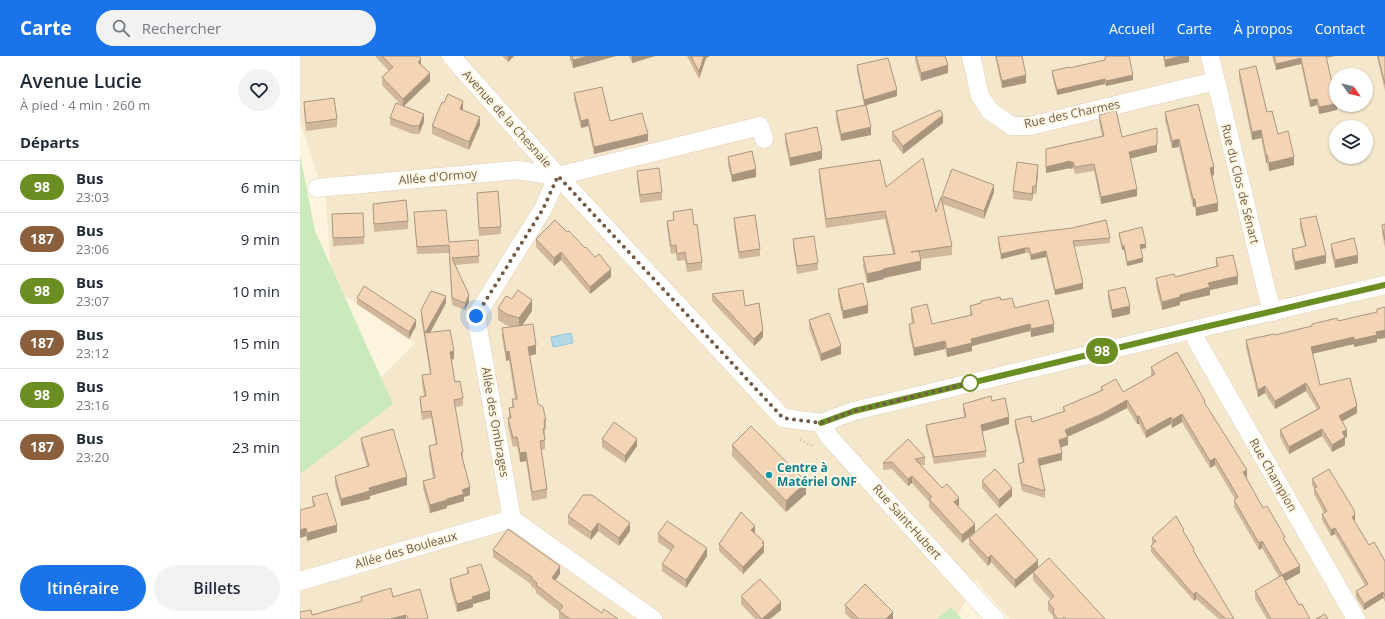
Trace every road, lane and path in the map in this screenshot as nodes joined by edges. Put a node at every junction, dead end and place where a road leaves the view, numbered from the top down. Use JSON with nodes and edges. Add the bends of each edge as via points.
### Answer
{"nodes":[{"id":1,"x":971,"y":56,"type":"edge"},
{"id":2,"x":1210,"y":56,"type":"edge"},
{"id":3,"x":457,"y":58,"type":"edge"},
{"id":4,"x":1216,"y":81,"type":"junction"},
{"id":5,"x":764,"y":139,"type":"dead end"},
{"id":6,"x":558,"y":176,"type":"junction"},
{"id":7,"x":317,"y":188,"type":"dead end"},
{"id":8,"x":1385,"y":285,"type":"edge"},
{"id":9,"x":1273,"y":312,"type":"junction"},
{"id":10,"x":1192,"y":330,"type":"junction"},
{"id":11,"x":821,"y":423,"type":"junction"},
{"id":12,"x":512,"y":519,"type":"junction"},
{"id":13,"x":300,"y":581,"type":"edge"},
{"id":14,"x":653,"y":619,"type":"edge"},
{"id":15,"x":995,"y":619,"type":"edge"},
{"id":16,"x":1356,"y":619,"type":"edge"}],
"edges":[{"from":1,"to":4,"type":"street","name":"Rue des Charmes","via":[[980,96],[990,111],[1012,126],[1030,126]]},
{"from":2,"to":4,"type":"street","name":"Rue du Clos de Sénart"},
{"from":3,"to":6,"type":"street","name":"Avenue de la Chesnaie"},
{"from":4,"to":9,"type":"street","name":"Rue du Clos de Sénart"},
{"from":5,"to":6,"type":"street","via":[[760,126]]},
{"from":6,"to":7,"type":"street","name":"Allée d'Ormoy","via":[[517,170]]},
{"from":6,"to":11,"type":"street","name":"Avenue de la Chesnaie","via":[[783,418]]},
{"from":6,"to":12,"type":"street","name":"Allée des Ombrages","via":[[543,209],[476,316]]},
{"from":8,"to":9,"type":"street"},
{"from":9,"to":10,"type":"street"},
{"from":10,"to":11,"type":"street","via":[[854,411]]},
{"from":10,"to":16,"type":"street","name":"Rue Champion"},
{"from":11,"to":15,"type":"street","name":"Rue Saint-Hubert","via":[[830,438]]},
{"from":12,"to":13,"type":"street","name":"Allée des Bouleaux"},
{"from":12,"to":14,"type":"street"}]}
